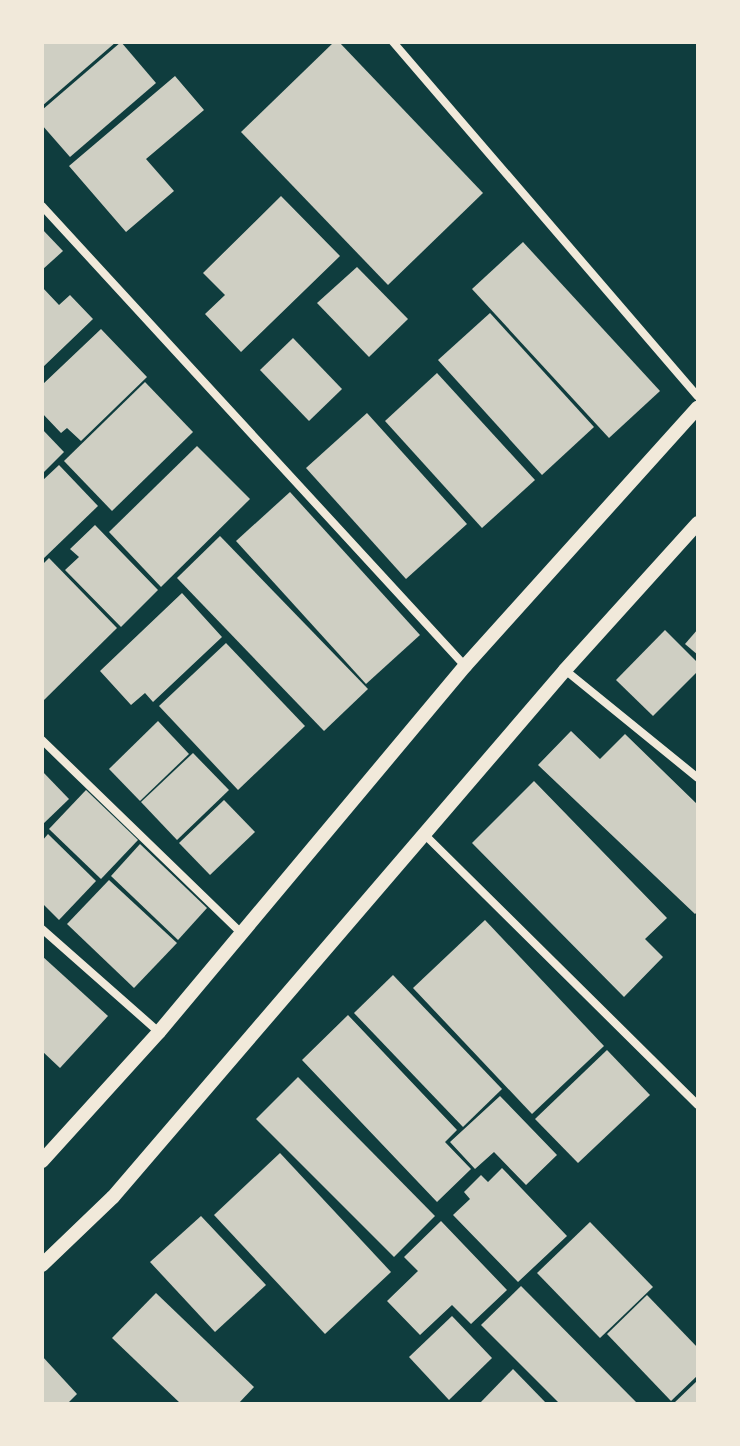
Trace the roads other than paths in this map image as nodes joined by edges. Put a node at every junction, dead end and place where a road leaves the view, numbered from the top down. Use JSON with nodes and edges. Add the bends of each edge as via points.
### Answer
{"nodes":[{"id":1,"x":393,"y":42,"type":"edge"},
{"id":2,"x":42,"y":206,"type":"edge"},
{"id":3,"x":698,"y":396,"type":"edge"},
{"id":4,"x":698,"y":407,"type":"edge"},
{"id":5,"x":698,"y":523,"type":"edge"},
{"id":6,"x":465,"y":666,"type":"junction"},
{"id":7,"x":565,"y":670,"type":"junction"},
{"id":8,"x":42,"y":740,"type":"edge"},
{"id":9,"x":698,"y":778,"type":"edge"},
{"id":10,"x":424,"y":834,"type":"junction"},
{"id":11,"x":42,"y":929,"type":"edge"},
{"id":12,"x":242,"y":934,"type":"junction"},
{"id":13,"x":159,"y":1032,"type":"junction"},
{"id":14,"x":698,"y":1105,"type":"edge"},
{"id":15,"x":42,"y":1161,"type":"edge"},
{"id":16,"x":42,"y":1265,"type":"edge"}],
"edges":[{"from":1,"to":3,"type":"street"},
{"from":2,"to":6,"type":"street"},
{"from":4,"to":6,"type":"street"},
{"from":5,"to":7,"type":"street"},
{"from":6,"to":12,"type":"street"},
{"from":7,"to":9,"type":"street"},
{"from":7,"to":10,"type":"street"},
{"from":8,"to":12,"type":"street"},
{"from":10,"to":14,"type":"street"},
{"from":10,"to":16,"type":"street","via":[[113,1197]]},
{"from":11,"to":13,"type":"street"},
{"from":12,"to":13,"type":"street"},
{"from":13,"to":15,"type":"street"}]}
